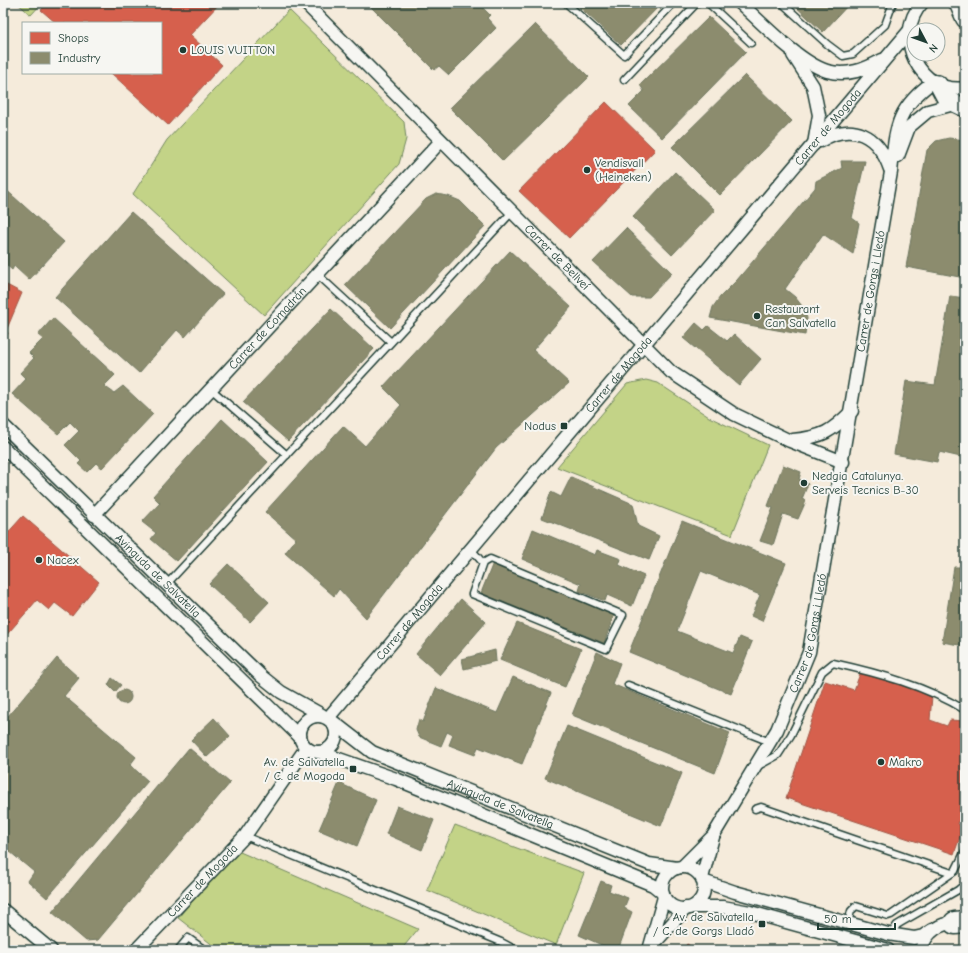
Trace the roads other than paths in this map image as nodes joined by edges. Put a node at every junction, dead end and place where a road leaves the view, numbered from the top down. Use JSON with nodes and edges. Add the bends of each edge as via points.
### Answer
{"nodes":[{"id":1,"x":305,"y":3,"type":"edge"},
{"id":2,"x":566,"y":3,"type":"edge"},
{"id":3,"x":674,"y":3,"type":"edge"},
{"id":4,"x":697,"y":3,"type":"edge"},
{"id":5,"x":708,"y":3,"type":"edge"},
{"id":6,"x":740,"y":3,"type":"edge"},
{"id":7,"x":782,"y":3,"type":"edge"},
{"id":8,"x":893,"y":3,"type":"edge"},
{"id":9,"x":919,"y":4,"type":"edge"},
{"id":10,"x":911,"y":22,"type":"edge"},
{"id":11,"x":906,"y":35,"type":"edge"},
{"id":12,"x":783,"y":41,"type":"junction"},
{"id":13,"x":750,"y":43,"type":"dead end"},
{"id":14,"x":889,"y":57,"type":"junction"},
{"id":15,"x":915,"y":62,"type":"edge"},
{"id":16,"x":624,"y":80,"type":"dead end"},
{"id":17,"x":936,"y":83,"type":"junction"},
{"id":18,"x":965,"y":88,"type":"edge"},
{"id":19,"x":959,"y":106,"type":"edge"},
{"id":20,"x":441,"y":141,"type":"junction"},
{"id":21,"x":814,"y":144,"type":"junction"},
{"id":22,"x":892,"y":172,"type":"junction"},
{"id":23,"x":512,"y":212,"type":"junction"},
{"id":24,"x":317,"y":274,"type":"junction"},
{"id":25,"x":391,"y":342,"type":"junction"},
{"id":26,"x":644,"y":346,"type":"junction"},
{"id":27,"x":211,"y":388,"type":"junction"},
{"id":28,"x":852,"y":411,"type":"junction"},
{"id":29,"x":3,"y":425,"type":"edge"},
{"id":30,"x":790,"y":441,"type":"junction"},
{"id":31,"x":3,"y":447,"type":"edge"},
{"id":32,"x":287,"y":455,"type":"junction"},
{"id":33,"x":843,"y":462,"type":"junction"},
{"id":34,"x":94,"y":515,"type":"junction"},
{"id":35,"x":471,"y":549,"type":"junction"},
{"id":36,"x":483,"y":563,"type":"junction"},
{"id":37,"x":166,"y":585,"type":"junction"},
{"id":38,"x":628,"y":685,"type":"dead end"},
{"id":39,"x":965,"y":710,"type":"edge"},
{"id":40,"x":327,"y":718,"type":"junction"},
{"id":41,"x":300,"y":736,"type":"junction"},
{"id":42,"x":770,"y":742,"type":"junction"},
{"id":43,"x":306,"y":748,"type":"junction"},
{"id":44,"x":320,"y":752,"type":"junction"},
{"id":45,"x":753,"y":769,"type":"junction"},
{"id":46,"x":755,"y":809,"type":"dead end"},
{"id":47,"x":245,"y":836,"type":"junction"},
{"id":48,"x":713,"y":836,"type":"junction"},
{"id":49,"x":965,"y":850,"type":"edge"},
{"id":50,"x":679,"y":868,"type":"junction"},
{"id":51,"x":952,"y":873,"type":"junction"},
{"id":52,"x":702,"y":879,"type":"junction"},
{"id":53,"x":965,"y":884,"type":"edge"},
{"id":54,"x":664,"y":895,"type":"junction"},
{"id":55,"x":690,"y":908,"type":"junction"},
{"id":56,"x":3,"y":910,"type":"edge"},
{"id":57,"x":848,"y":923,"type":"junction"},
{"id":58,"x":962,"y":923,"type":"edge"},
{"id":59,"x":932,"y":930,"type":"junction"},
{"id":60,"x":891,"y":934,"type":"junction"},
{"id":61,"x":51,"y":950,"type":"edge"},
{"id":62,"x":136,"y":950,"type":"edge"},
{"id":63,"x":178,"y":950,"type":"edge"},
{"id":64,"x":205,"y":950,"type":"edge"},
{"id":65,"x":516,"y":950,"type":"edge"},
{"id":66,"x":649,"y":950,"type":"edge"},
{"id":67,"x":888,"y":950,"type":"edge"},
{"id":68,"x":921,"y":950,"type":"edge"}],
"edges":[{"from":1,"to":20,"type":"street","name":"Carrer de Bellveí"},
{"from":2,"to":3,"type":"lane","via":[[624,55]]},
{"from":4,"to":16,"type":"lane"},
{"from":5,"to":13,"type":"lane"},
{"from":6,"to":12,"type":"street"},
{"from":7,"to":8,"type":"lane","via":[[843,56],[854,54],[885,25]]},
{"from":9,"to":10,"type":"street"},
{"from":11,"to":14,"type":"street","name":"Carrer de Mogoda"},
{"from":12,"to":14,"type":"street","via":[[804,59],[827,71],[847,73],[866,69]]},
{"from":12,"to":21,"type":"street","via":[[813,86],[819,115]]},
{"from":14,"to":21,"type":"street","name":"Carrer de Mogoda"},
{"from":15,"to":17,"type":"street"},
{"from":17,"to":18,"type":"street","via":[[950,88]]},
{"from":17,"to":19,"type":"main road","via":[[946,99]]},
{"from":17,"to":22,"type":"street","name":"Carrer de Gorgs i Lledó","via":[[914,96],[905,106],[895,133]]},
{"from":19,"to":22,"type":"street","name":"Carrer de Gorgs i Lledó","via":[[928,111],[909,127]]},
{"from":20,"to":23,"type":"street","name":"Carrer de Bellveí"},
{"from":20,"to":24,"type":"street","name":"Carrer de Comadrán"},
{"from":21,"to":22,"type":"street","via":[[840,133],[861,134],[876,142],[885,154]]},
{"from":21,"to":26,"type":"street","name":"Carrer de Mogoda"},
{"from":22,"to":28,"type":"street","name":"Carrer de Gorgs i Lledó"},
{"from":23,"to":25,"type":"lane"},
{"from":23,"to":26,"type":"street","name":"Carrer de Bellveí"},
{"from":24,"to":25,"type":"lane"},
{"from":24,"to":27,"type":"street","name":"Carrer de Comadrán"},
{"from":25,"to":32,"type":"lane"},
{"from":26,"to":30,"type":"street","name":"Carrer de Bellveí","via":[[671,372],[734,414]]},
{"from":26,"to":35,"type":"street","name":"Carrer de Mogoda"},
{"from":27,"to":32,"type":"lane"},
{"from":27,"to":34,"type":"street","name":"Carrer de Comadrán"},
{"from":28,"to":30,"type":"street","via":[[831,430],[815,438]]},
{"from":28,"to":33,"type":"street","name":"Carrer de Gorgs i Lledó"},
{"from":29,"to":34,"type":"street","name":"Avinguda de Salvatella"},
{"from":30,"to":33,"type":"street","name":"Carrer de Bellveí"},
{"from":31,"to":41,"type":"street","name":"Avinguda de Salvatella"},
{"from":32,"to":37,"type":"lane"},
{"from":33,"to":42,"type":"street","name":"Carrer de Gorgs i Lledó","via":[[809,652]]},
{"from":34,"to":37,"type":"street","name":"Avinguda de Salvatella"},
{"from":35,"to":36,"type":"lane"},
{"from":35,"to":40,"type":"street","name":"Carrer de Mogoda"},
{"from":36,"to":36,"type":"lane","via":[[472,594],[606,649],[623,615],[490,559]]},
{"from":37,"to":40,"type":"street","name":"Avinguda de Salvatella","via":[[261,676],[281,692]]},
{"from":38,"to":42,"type":"lane"},
{"from":39,"to":45,"type":"lane","via":[[942,696],[866,670],[833,663],[822,672],[791,735],[778,755]]},
{"from":40,"to":41,"type":"street","via":[[314,716],[304,722]]},
{"from":40,"to":44,"type":"street","via":[[337,733],[332,747]]},
{"from":40,"to":50,"type":"street","name":"Avinguda de Salvatella","via":[[372,752],[649,864]]},
{"from":41,"to":43,"type":"street"},
{"from":42,"to":45,"type":"street","name":"Carrer de Gorgs i Lledó"},
{"from":43,"to":44,"type":"street"},
{"from":43,"to":47,"type":"street","name":"Carrer de Mogoda"},
{"from":44,"to":54,"type":"street","name":"Avinguda de Salvatella","via":[[411,785],[653,885]]},
{"from":45,"to":48,"type":"street","name":"Carrer de Gorgs i Lledó"},
{"from":46,"to":51,"type":"lane","via":[[760,807]]},
{"from":47,"to":62,"type":"street","name":"Carrer de Mogoda"},
{"from":47,"to":65,"type":"lane"},
{"from":48,"to":50,"type":"street","name":"Carrer de Gorgs i Lledó"},
{"from":48,"to":52,"type":"street","name":"Carrer de Gorgs i Lledó"},
{"from":49,"to":51,"type":"lane","via":[[958,868]]},
{"from":50,"to":52,"type":"street","via":[[693,869]]},
{"from":50,"to":54,"type":"street","via":[[671,871],[665,878]]},
{"from":51,"to":57,"type":"lane","via":[[891,915],[856,906],[851,911]]},
{"from":52,"to":55,"type":"street","via":[[704,894],[699,902]]},
{"from":52,"to":57,"type":"street","via":[[735,892]]},
{"from":53,"to":60,"type":"lane","via":[[897,925]]},
{"from":54,"to":55,"type":"street","via":[[673,906]]},
{"from":54,"to":66,"type":"street"},
{"from":55,"to":66,"type":"street"},
{"from":55,"to":67,"type":"street","via":[[723,907],[750,912]]},
{"from":56,"to":61,"type":"street"},
{"from":57,"to":60,"type":"street"},
{"from":58,"to":59,"type":"street","via":[[947,923]]},
{"from":59,"to":60,"type":"street","via":[[914,938]]},
{"from":59,"to":68,"type":"street","via":[[925,938]]},
{"from":63,"to":64,"type":"lane","via":[[188,938]]}]}
